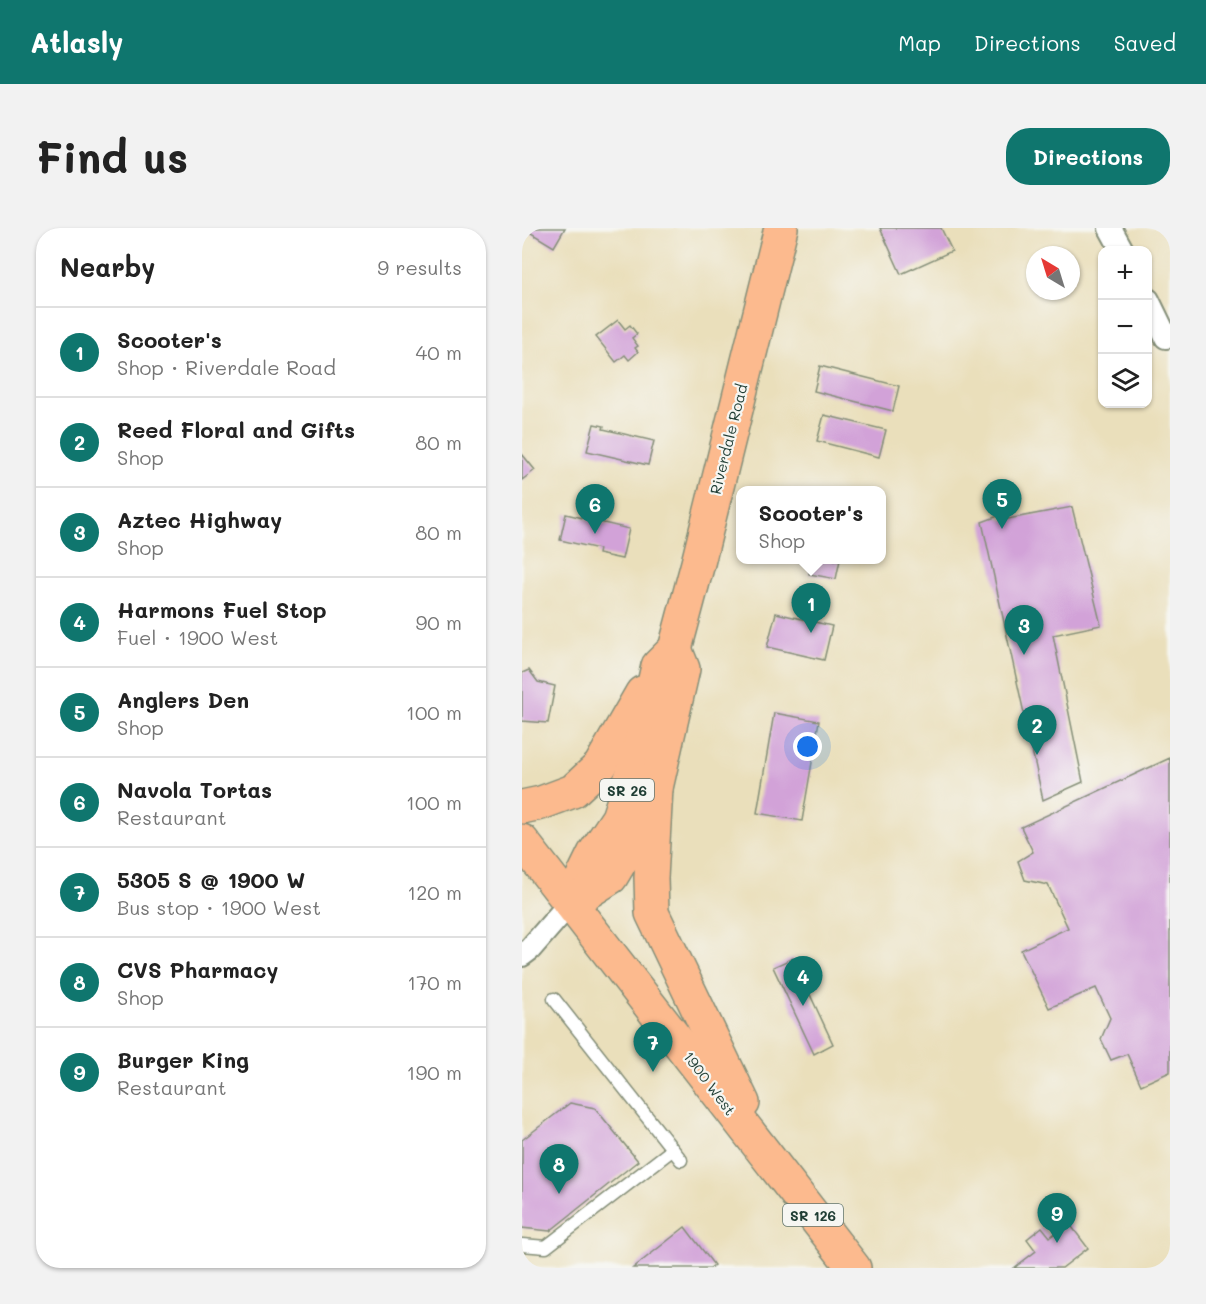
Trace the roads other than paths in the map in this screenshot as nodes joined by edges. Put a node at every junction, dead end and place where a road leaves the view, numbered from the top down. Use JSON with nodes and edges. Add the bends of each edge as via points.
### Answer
{"nodes":[{"id":1,"x":781,"y":228,"type":"edge"},
{"id":2,"x":1110,"y":228,"type":"edge"},
{"id":3,"x":1120,"y":246,"type":"edge"},
{"id":4,"x":1152,"y":308,"type":"edge"},
{"id":5,"x":1166,"y":337,"type":"dead end"},
{"id":6,"x":666,"y":657,"type":"junction"},
{"id":7,"x":656,"y":788,"type":"junction"},
{"id":8,"x":522,"y":807,"type":"edge"},
{"id":9,"x":522,"y":841,"type":"edge"},
{"id":10,"x":570,"y":903,"type":"junction"},
{"id":11,"x":522,"y":954,"type":"edge"},
{"id":12,"x":554,"y":999,"type":"dead end"},
{"id":13,"x":672,"y":1150,"type":"junction"},
{"id":14,"x":681,"y":1160,"type":"dead end"},
{"id":15,"x":771,"y":1161,"type":"junction"},
{"id":16,"x":522,"y":1245,"type":"edge"},
{"id":17,"x":854,"y":1268,"type":"edge"}],
"edges":[{"from":1,"to":6,"type":"main road","name":"Riverdale Road","number":"SR 26","via":[[698,563]]},
{"from":2,"to":3,"type":"street"},
{"from":4,"to":5,"type":"street"},
{"from":6,"to":7,"type":"main road","name":"Riverdale Road","number":"SR 26","via":[[683,669]]},
{"from":6,"to":8,"type":"main road","via":[[600,766],[573,791]]},
{"from":6,"to":10,"type":"main road","name":"Riverdale Road","number":"SR 26","via":[[618,818],[594,854]]},
{"from":7,"to":10,"type":"main road","name":"Riverdale Road","number":"SR 26","via":[[639,830],[611,877]]},
{"from":7,"to":15,"type":"main road","via":[[652,913]]},
{"from":9,"to":10,"type":"main road","name":"1900 West","number":"SR 126"},
{"from":10,"to":11,"type":"street"},
{"from":10,"to":15,"type":"main road","name":"1900 West","number":"SR 126"},
{"from":12,"to":13,"type":"lane"},
{"from":13,"to":14,"type":"lane"},
{"from":13,"to":16,"type":"lane","via":[[546,1247]]},
{"from":15,"to":17,"type":"main road","name":"1900 West","number":"SR 126"}]}
